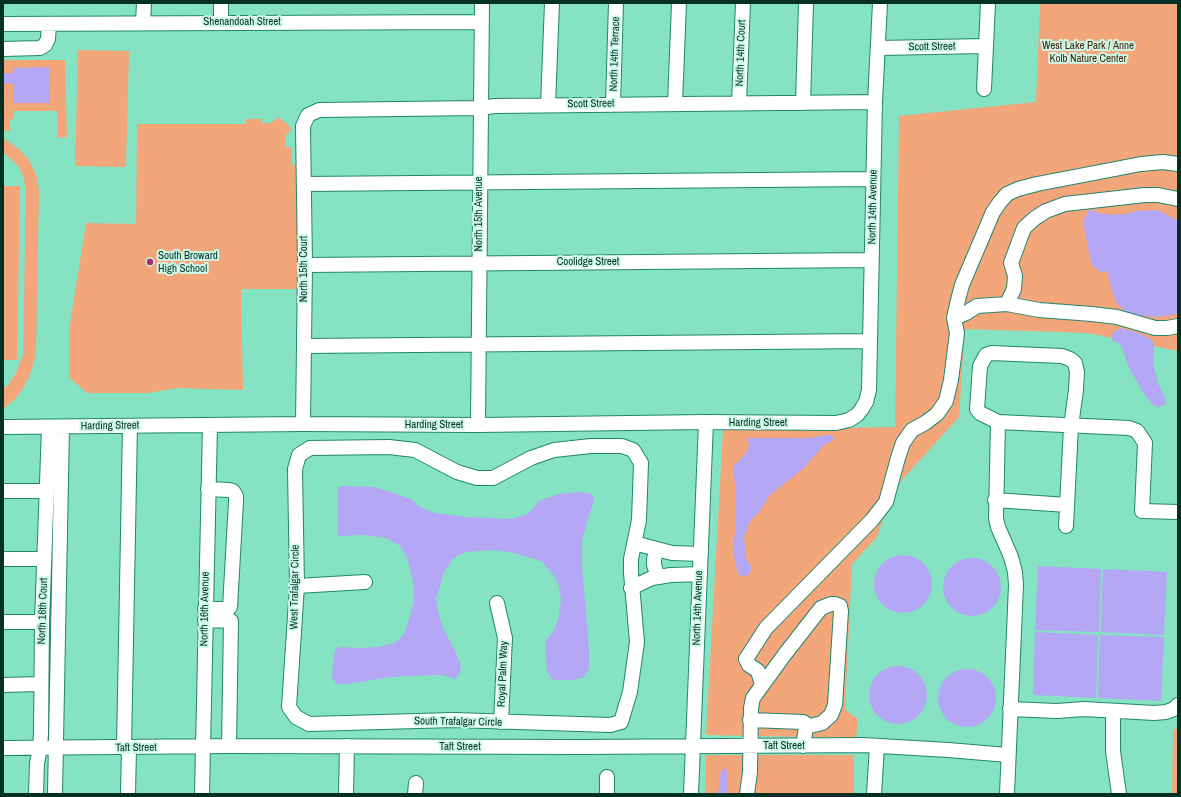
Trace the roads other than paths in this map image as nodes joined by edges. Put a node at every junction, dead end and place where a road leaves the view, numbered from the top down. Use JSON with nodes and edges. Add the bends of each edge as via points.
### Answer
{"nodes":[{"id":1,"x":144,"y":3,"type":"edge"},
{"id":2,"x":221,"y":3,"type":"edge"},
{"id":3,"x":482,"y":3,"type":"edge"},
{"id":4,"x":552,"y":3,"type":"edge"},
{"id":5,"x":616,"y":3,"type":"edge"},
{"id":6,"x":679,"y":3,"type":"edge"},
{"id":7,"x":743,"y":3,"type":"edge"},
{"id":8,"x":806,"y":3,"type":"edge"},
{"id":9,"x":880,"y":3,"type":"edge"},
{"id":10,"x":988,"y":3,"type":"edge"},
{"id":11,"x":220,"y":22,"type":"junction"},
{"id":12,"x":481,"y":22,"type":"junction"},
{"id":13,"x":143,"y":23,"type":"junction"},
{"id":14,"x":3,"y":24,"type":"edge"},
{"id":15,"x":49,"y":24,"type":"junction"},
{"id":16,"x":986,"y":46,"type":"junction"},
{"id":17,"x":878,"y":48,"type":"junction"},
{"id":18,"x":3,"y":49,"type":"edge"},
{"id":19,"x":984,"y":89,"type":"dead end"},
{"id":20,"x":875,"y":102,"type":"junction"},
{"id":21,"x":739,"y":103,"type":"junction"},
{"id":22,"x":803,"y":103,"type":"junction"},
{"id":23,"x":613,"y":104,"type":"junction"},
{"id":24,"x":675,"y":104,"type":"junction"},
{"id":25,"x":548,"y":105,"type":"junction"},
{"id":26,"x":480,"y":108,"type":"junction"},
{"id":27,"x":308,"y":115,"type":"joint"},
{"id":28,"x":1178,"y":164,"type":"edge"},
{"id":29,"x":873,"y":179,"type":"junction"},
{"id":30,"x":479,"y":182,"type":"junction"},
{"id":31,"x":304,"y":184,"type":"junction"},
{"id":32,"x":1178,"y":200,"type":"edge"},
{"id":33,"x":872,"y":260,"type":"junction"},
{"id":34,"x":479,"y":263,"type":"junction"},
{"id":35,"x":305,"y":264,"type":"junction"},
{"id":36,"x":1007,"y":304,"type":"junction"},
{"id":37,"x":954,"y":318,"type":"junction"},
{"id":38,"x":1178,"y":326,"type":"edge"},
{"id":39,"x":870,"y":341,"type":"junction"},
{"id":40,"x":478,"y":344,"type":"junction"},
{"id":41,"x":304,"y":346,"type":"junction"},
{"id":42,"x":861,"y":410,"type":"joint"},
{"id":43,"x":706,"y":422,"type":"junction"},
{"id":44,"x":998,"y":422,"type":"junction"},
{"id":45,"x":304,"y":424,"type":"junction"},
{"id":46,"x":210,"y":425,"type":"junction"},
{"id":47,"x":478,"y":425,"type":"junction"},
{"id":48,"x":130,"y":426,"type":"junction"},
{"id":49,"x":1071,"y":426,"type":"junction"},
{"id":50,"x":3,"y":427,"type":"edge"},
{"id":51,"x":56,"y":427,"type":"junction"},
{"id":52,"x":208,"y":489,"type":"junction"},
{"id":53,"x":3,"y":491,"type":"edge"},
{"id":54,"x":47,"y":491,"type":"junction"},
{"id":55,"x":995,"y":500,"type":"junction"},
{"id":56,"x":1067,"y":505,"type":"junction"},
{"id":57,"x":1178,"y":512,"type":"edge"},
{"id":58,"x":1066,"y":526,"type":"dead end"},
{"id":59,"x":634,"y":544,"type":"junction"},
{"id":60,"x":657,"y":550,"type":"junction"},
{"id":61,"x":701,"y":554,"type":"junction"},
{"id":62,"x":3,"y":559,"type":"edge"},
{"id":63,"x":44,"y":560,"type":"junction"},
{"id":64,"x":700,"y":574,"type":"junction"},
{"id":65,"x":658,"y":577,"type":"junction"},
{"id":66,"x":365,"y":582,"type":"dead end"},
{"id":67,"x":296,"y":586,"type":"junction"},
{"id":68,"x":631,"y":588,"type":"junction"},
{"id":69,"x":497,"y":603,"type":"dead end"},
{"id":70,"x":205,"y":615,"type":"junction"},
{"id":71,"x":3,"y":622,"type":"edge"},
{"id":72,"x":42,"y":622,"type":"junction"},
{"id":73,"x":3,"y":684,"type":"edge"},
{"id":74,"x":41,"y":684,"type":"junction"},
{"id":75,"x":762,"y":685,"type":"junction"},
{"id":76,"x":1178,"y":705,"type":"edge"},
{"id":77,"x":1010,"y":709,"type":"junction"},
{"id":78,"x":1113,"y":711,"type":"junction"},
{"id":79,"x":296,"y":717,"type":"joint"},
{"id":80,"x":750,"y":720,"type":"junction"},
{"id":81,"x":501,"y":722,"type":"junction"},
{"id":82,"x":804,"y":724,"type":"junction"},
{"id":83,"x":202,"y":746,"type":"junction"},
{"id":84,"x":229,"y":746,"type":"junction"},
{"id":85,"x":347,"y":746,"type":"junction"},
{"id":86,"x":693,"y":746,"type":"junction"},
{"id":87,"x":750,"y":746,"type":"junction"},
{"id":88,"x":803,"y":746,"type":"junction"},
{"id":89,"x":877,"y":746,"type":"junction"},
{"id":90,"x":3,"y":748,"type":"edge"},
{"id":91,"x":40,"y":748,"type":"junction"},
{"id":92,"x":56,"y":748,"type":"junction"},
{"id":93,"x":126,"y":748,"type":"junction"},
{"id":94,"x":1008,"y":755,"type":"junction"},
{"id":95,"x":607,"y":777,"type":"dead end"},
{"id":96,"x":36,"y":794,"type":"edge"},
{"id":97,"x":55,"y":794,"type":"edge"},
{"id":98,"x":128,"y":794,"type":"edge"},
{"id":99,"x":202,"y":794,"type":"edge"},
{"id":100,"x":346,"y":794,"type":"edge"},
{"id":101,"x":607,"y":794,"type":"edge"},
{"id":102,"x":691,"y":794,"type":"edge"},
{"id":103,"x":747,"y":794,"type":"edge"},
{"id":104,"x":874,"y":794,"type":"edge"},
{"id":105,"x":1006,"y":794,"type":"edge"},
{"id":106,"x":1119,"y":794,"type":"edge"}],
"edges":[{"from":1,"to":13,"type":"street"},
{"from":2,"to":11,"type":"street"},
{"from":3,"to":12,"type":"street","name":"North 15th Avenue"},
{"from":4,"to":25,"type":"street"},
{"from":5,"to":23,"type":"street","name":"North 14th Terrace"},
{"from":6,"to":24,"type":"street"},
{"from":7,"to":21,"type":"street","name":"North 14th Court"},
{"from":8,"to":22,"type":"street"},
{"from":9,"to":17,"type":"street","name":"North 14th Avenue"},
{"from":10,"to":16,"type":"street"},
{"from":11,"to":12,"type":"street","name":"Shenandoah Street"},
{"from":11,"to":13,"type":"street","name":"Shenandoah Street"},
{"from":12,"to":26,"type":"street","name":"North 15th Avenue"},
{"from":13,"to":15,"type":"street","name":"Shenandoah Street"},
{"from":14,"to":15,"type":"street","name":"Shenandoah Street"},
{"from":15,"to":18,"type":"street","via":[[48,39],[40,48]]},
{"from":16,"to":17,"type":"street","name":"Scott Street"},
{"from":16,"to":19,"type":"street"},
{"from":17,"to":20,"type":"street","name":"North 14th Avenue"},
{"from":20,"to":22,"type":"street","name":"Scott Street"},
{"from":20,"to":29,"type":"street","name":"North 14th Avenue"},
{"from":21,"to":22,"type":"street","name":"Scott Street"},
{"from":21,"to":24,"type":"street","name":"Scott Street"},
{"from":23,"to":24,"type":"street","name":"Scott Street"},
{"from":23,"to":25,"type":"street","name":"Scott Street"},
{"from":25,"to":26,"type":"street","name":"Scott Street"},
{"from":26,"to":27,"type":"street","name":"Scott Street","via":[[319,110]]},
{"from":26,"to":30,"type":"street","name":"North 15th Avenue"},
{"from":27,"to":31,"type":"street","name":"North 15th Court","via":[[304,126]]},
{"from":28,"to":37,"type":"street","via":[[1141,164],[1037,184],[1007,194],[993,212],[962,285]]},
{"from":29,"to":30,"type":"street"},
{"from":29,"to":33,"type":"street","name":"North 14th Avenue"},
{"from":30,"to":31,"type":"street"},
{"from":30,"to":34,"type":"street","name":"North 15th Avenue"},
{"from":31,"to":35,"type":"street","name":"North 15th Court"},
{"from":32,"to":36,"type":"street","via":[[1145,195],[1065,204],[1035,218],[1024,228],[1011,263],[1015,276],[1014,289]]},
{"from":33,"to":34,"type":"street","name":"Coolidge Street"},
{"from":33,"to":39,"type":"street","name":"North 14th Avenue"},
{"from":34,"to":35,"type":"street","name":"Coolidge Street"},
{"from":34,"to":40,"type":"street","name":"North 15th Avenue"},
{"from":35,"to":41,"type":"street","name":"North 15th Court"},
{"from":36,"to":37,"type":"street","via":[[977,306]]},
{"from":36,"to":38,"type":"street","via":[[1039,310],[1117,317],[1155,328]]},
{"from":37,"to":75,"type":"street","via":[[957,333],[946,401],[937,414],[912,430],[903,443],[886,502],[872,520],[766,628],[746,658],[749,665],[758,671]]},
{"from":39,"to":40,"type":"street"},
{"from":39,"to":42,"type":"street","name":"North 14th Avenue","via":[[869,390]]},
{"from":40,"to":41,"type":"street"},
{"from":40,"to":47,"type":"street","name":"North 15th Avenue"},
{"from":41,"to":45,"type":"street","name":"North 15th Court"},
{"from":42,"to":43,"type":"street","name":"Harding Street","via":[[857,415],[836,423]]},
{"from":43,"to":47,"type":"street","name":"Harding Street"},
{"from":43,"to":61,"type":"street","name":"North 14th Avenue"},
{"from":44,"to":49,"type":"street"},
{"from":44,"to":49,"type":"street","via":[[980,414],[977,409],[980,366],[986,355],[991,353],[1062,356],[1075,363],[1077,372]]},
{"from":44,"to":55,"type":"street"},
{"from":45,"to":46,"type":"street","name":"Harding Street"},
{"from":45,"to":47,"type":"street","name":"Harding Street"},
{"from":46,"to":48,"type":"street","name":"Harding Street"},
{"from":46,"to":52,"type":"street","name":"North 16th Avenue"},
{"from":48,"to":51,"type":"street","name":"Harding Street"},
{"from":48,"to":93,"type":"street"},
{"from":49,"to":56,"type":"street"},
{"from":49,"to":57,"type":"street","via":[[1128,428],[1137,431],[1145,443],[1142,511]]},
{"from":50,"to":51,"type":"street","name":"Harding Street"},
{"from":51,"to":54,"type":"street","name":"North 16th Court"},
{"from":51,"to":92,"type":"street","name":"North 16th Court"},
{"from":52,"to":70,"type":"street","name":"North 16th Avenue"},
{"from":52,"to":70,"type":"street","via":[[233,491],[236,502],[230,607]]},
{"from":53,"to":54,"type":"street"},
{"from":54,"to":63,"type":"street","name":"North 16th Court"},
{"from":55,"to":56,"type":"street"},
{"from":55,"to":77,"type":"street","via":[[998,527],[1011,557],[1016,584]]},
{"from":56,"to":58,"type":"street"},
{"from":59,"to":60,"type":"street"},
{"from":59,"to":67,"type":"street","name":"West Trafalgar Circle","via":[[639,520],[641,463],[633,450],[622,446],[554,450],[531,458],[493,478],[477,478],[457,472],[415,450],[389,447],[310,448],[299,455],[295,469]]},
{"from":59,"to":68,"type":"street"},
{"from":60,"to":61,"type":"street"},
{"from":60,"to":65,"type":"street","via":[[654,565]]},
{"from":61,"to":64,"type":"street","name":"North 14th Avenue"},
{"from":62,"to":63,"type":"street"},
{"from":63,"to":72,"type":"street","name":"North 16th Court"},
{"from":64,"to":65,"type":"street"},
{"from":64,"to":86,"type":"street","name":"North 14th Avenue"},
{"from":65,"to":68,"type":"street"},
{"from":66,"to":67,"type":"street"},
{"from":67,"to":79,"type":"street","name":"West Trafalgar Circle","via":[[289,707]]},
{"from":68,"to":81,"type":"street","name":"South Trafalgar Circle","via":[[637,642],[630,692],[621,722],[610,725]]},
{"from":69,"to":81,"type":"street","name":"Royal Palm Way","via":[[505,638]]},
{"from":70,"to":83,"type":"street","name":"North 16th Avenue"},
{"from":70,"to":84,"type":"street","via":[[231,621]]},
{"from":71,"to":72,"type":"street"},
{"from":72,"to":74,"type":"street","name":"North 16th Court"},
{"from":73,"to":74,"type":"street"},
{"from":74,"to":91,"type":"street","name":"North 16th Court"},
{"from":75,"to":80,"type":"street","via":[[753,698]]},
{"from":75,"to":82,"type":"street","via":[[822,608],[831,604],[840,606],[834,705],[831,715],[822,723]]},
{"from":76,"to":78,"type":"street","via":[[1166,712]]},
{"from":77,"to":78,"type":"street"},
{"from":77,"to":94,"type":"street"},
{"from":78,"to":106,"type":"street","via":[[1113,751]]},
{"from":79,"to":81,"type":"street","name":"South Trafalgar Circle","via":[[309,724],[454,720]]},
{"from":80,"to":82,"type":"street"},
{"from":80,"to":87,"type":"street"},
{"from":82,"to":88,"type":"street"},
{"from":83,"to":84,"type":"street","name":"Taft Street"},
{"from":83,"to":93,"type":"street","name":"Taft Street"},
{"from":83,"to":99,"type":"street","name":"North 16th Avenue"},
{"from":84,"to":85,"type":"street","name":"Taft Street"},
{"from":85,"to":86,"type":"street","name":"Taft Street"},
{"from":85,"to":100,"type":"street"},
{"from":86,"to":87,"type":"street","name":"Taft Street"},
{"from":86,"to":102,"type":"street","name":"North 14th Avenue"},
{"from":87,"to":88,"type":"street","name":"Taft Street"},
{"from":87,"to":103,"type":"street"},
{"from":88,"to":89,"type":"street","name":"Taft Street"},
{"from":89,"to":94,"type":"street","name":"Taft Street"},
{"from":89,"to":104,"type":"street"},
{"from":90,"to":91,"type":"street","name":"Taft Street"},
{"from":91,"to":92,"type":"street","name":"Taft Street"},
{"from":91,"to":96,"type":"street","name":"North 16th Court"},
{"from":92,"to":93,"type":"street","name":"Taft Street"},
{"from":92,"to":97,"type":"street","name":"North 16th Court"},
{"from":93,"to":98,"type":"street"},
{"from":94,"to":105,"type":"street"},
{"from":95,"to":101,"type":"street"}]}
